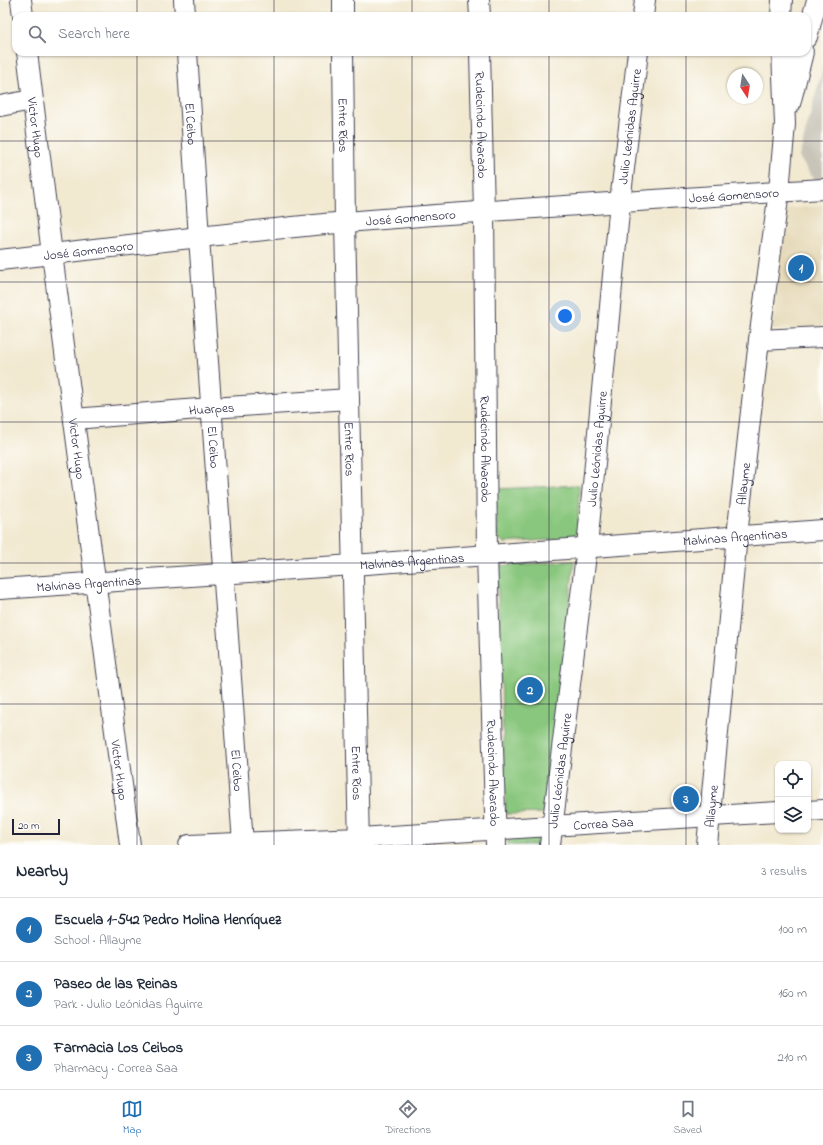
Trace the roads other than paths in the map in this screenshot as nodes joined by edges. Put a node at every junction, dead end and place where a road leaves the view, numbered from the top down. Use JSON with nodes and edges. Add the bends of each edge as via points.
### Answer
{"nodes":[{"id":1,"x":21,"y":0,"type":"edge"},
{"id":2,"x":184,"y":0,"type":"edge"},
{"id":3,"x":343,"y":0,"type":"edge"},
{"id":4,"x":479,"y":0,"type":"edge"},
{"id":5,"x":645,"y":0,"type":"edge"},
{"id":6,"x":782,"y":0,"type":"edge"},
{"id":7,"x":817,"y":0,"type":"edge"},
{"id":8,"x":22,"y":12,"type":"edge"},
{"id":9,"x":185,"y":12,"type":"edge"},
{"id":10,"x":343,"y":12,"type":"edge"},
{"id":11,"x":480,"y":12,"type":"edge"},
{"id":12,"x":644,"y":12,"type":"edge"},
{"id":13,"x":781,"y":12,"type":"edge"},
{"id":14,"x":811,"y":22,"type":"edge"},
{"id":15,"x":27,"y":56,"type":"edge"},
{"id":16,"x":187,"y":56,"type":"edge"},
{"id":17,"x":343,"y":56,"type":"edge"},
{"id":18,"x":480,"y":56,"type":"edge"},
{"id":19,"x":638,"y":56,"type":"edge"},
{"id":20,"x":782,"y":56,"type":"edge"},
{"id":21,"x":802,"y":56,"type":"edge"},
{"id":22,"x":32,"y":100,"type":"junction"},
{"id":23,"x":0,"y":106,"type":"edge"},
{"id":24,"x":785,"y":124,"type":"junction"},
{"id":25,"x":823,"y":188,"type":"edge"},
{"id":26,"x":779,"y":191,"type":"junction"},
{"id":27,"x":620,"y":202,"type":"junction"},
{"id":28,"x":484,"y":211,"type":"junction"},
{"id":29,"x":345,"y":222,"type":"junction"},
{"id":30,"x":199,"y":238,"type":"junction"},
{"id":31,"x":52,"y":254,"type":"junction"},
{"id":32,"x":0,"y":260,"type":"edge"},
{"id":33,"x":823,"y":337,"type":"edge"},
{"id":34,"x":759,"y":340,"type":"junction"},
{"id":35,"x":349,"y":400,"type":"junction"},
{"id":36,"x":212,"y":408,"type":"junction"},
{"id":37,"x":74,"y":419,"type":"junction"},
{"id":38,"x":823,"y":530,"type":"edge"},
{"id":39,"x":737,"y":536,"type":"junction"},
{"id":40,"x":587,"y":547,"type":"junction"},
{"id":41,"x":487,"y":555,"type":"junction"},
{"id":42,"x":353,"y":565,"type":"junction"},
{"id":43,"x":223,"y":573,"type":"junction"},
{"id":44,"x":95,"y":582,"type":"junction"},
{"id":45,"x":0,"y":589,"type":"edge"},
{"id":46,"x":823,"y":810,"type":"edge"},
{"id":47,"x":811,"y":811,"type":"edge"},
{"id":48,"x":775,"y":812,"type":"edge"},
{"id":49,"x":710,"y":816,"type":"junction"},
{"id":50,"x":551,"y":836,"type":"edge"},
{"id":51,"x":496,"y":837,"type":"edge"},
{"id":52,"x":359,"y":842,"type":"edge"},
{"id":53,"x":243,"y":843,"type":"junction"},
{"id":54,"x":130,"y":845,"type":"edge"},
{"id":55,"x":189,"y":845,"type":"edge"},
{"id":56,"x":707,"y":845,"type":"edge"}],
"edges":[{"from":1,"to":8,"type":"street"},
{"from":2,"to":9,"type":"street"},
{"from":3,"to":10,"type":"street"},
{"from":4,"to":11,"type":"street"},
{"from":5,"to":12,"type":"street"},
{"from":6,"to":13,"type":"street"},
{"from":7,"to":14,"type":"street"},
{"from":15,"to":22,"type":"street","name":"Victor Hugo"},
{"from":16,"to":30,"type":"street","name":"El Ceibo"},
{"from":17,"to":29,"type":"street","name":"Entre Ríos"},
{"from":18,"to":28,"type":"street","name":"Rudecindo Alvarado"},
{"from":19,"to":27,"type":"street","name":"Julio Leónidas Aguirre"},
{"from":20,"to":24,"type":"street","name":"Allayme"},
{"from":21,"to":24,"type":"street","name":"Allayme"},
{"from":22,"to":23,"type":"street"},
{"from":22,"to":31,"type":"street","name":"Victor Hugo"},
{"from":24,"to":26,"type":"street","name":"Allayme"},
{"from":25,"to":26,"type":"street","name":"José Gomensoro"},
{"from":26,"to":27,"type":"street","name":"José Gomensoro"},
{"from":26,"to":34,"type":"street","name":"Allayme"},
{"from":27,"to":28,"type":"street","name":"José Gomensoro"},
{"from":27,"to":40,"type":"street","name":"Julio Leónidas Aguirre"},
{"from":28,"to":29,"type":"street","name":"José Gomensoro"},
{"from":28,"to":41,"type":"street","name":"Rudecindo Alvarado"},
{"from":29,"to":30,"type":"street","name":"José Gomensoro"},
{"from":29,"to":35,"type":"street","name":"Entre Ríos"},
{"from":30,"to":31,"type":"street","name":"José Gomensoro"},
{"from":30,"to":36,"type":"street","name":"El Ceibo"},
{"from":31,"to":32,"type":"street","name":"José Gomensoro"},
{"from":31,"to":37,"type":"street","name":"Victor Hugo"},
{"from":33,"to":34,"type":"street"},
{"from":34,"to":39,"type":"street","name":"Allayme"},
{"from":35,"to":36,"type":"street","name":"Huarpes"},
{"from":35,"to":42,"type":"street","name":"Entre Ríos"},
{"from":36,"to":37,"type":"street","name":"Huarpes"},
{"from":36,"to":43,"type":"street","name":"El Ceibo"},
{"from":37,"to":44,"type":"street","name":"Victor Hugo"},
{"from":38,"to":39,"type":"street","name":"Malvinas Argentinas"},
{"from":39,"to":40,"type":"street","name":"Malvinas Argentinas"},
{"from":39,"to":49,"type":"street","name":"Allayme"},
{"from":40,"to":41,"type":"street","name":"Malvinas Argentinas"},
{"from":40,"to":50,"type":"street","name":"Julio Leónidas Aguirre"},
{"from":41,"to":42,"type":"street","name":"Malvinas Argentinas"},
{"from":41,"to":51,"type":"street","name":"Rudecindo Alvarado"},
{"from":42,"to":43,"type":"street","name":"Malvinas Argentinas"},
{"from":42,"to":52,"type":"street","name":"Entre Ríos"},
{"from":43,"to":44,"type":"street","name":"Malvinas Argentinas"},
{"from":43,"to":53,"type":"street","name":"El Ceibo"},
{"from":44,"to":45,"type":"street","name":"Malvinas Argentinas"},
{"from":44,"to":54,"type":"street","name":"Victor Hugo"},
{"from":46,"to":47,"type":"street"},
{"from":48,"to":49,"type":"street","name":"Correa Saa"},
{"from":49,"to":50,"type":"street","name":"Correa Saa"},
{"from":49,"to":56,"type":"street","name":"Allayme"},
{"from":50,"to":51,"type":"street","name":"Correa Saa"},
{"from":51,"to":52,"type":"street","name":"Correa Saa"},
{"from":52,"to":53,"type":"street","name":"Correa Saa"},
{"from":53,"to":55,"type":"street","name":"Correa Saa"}]}
